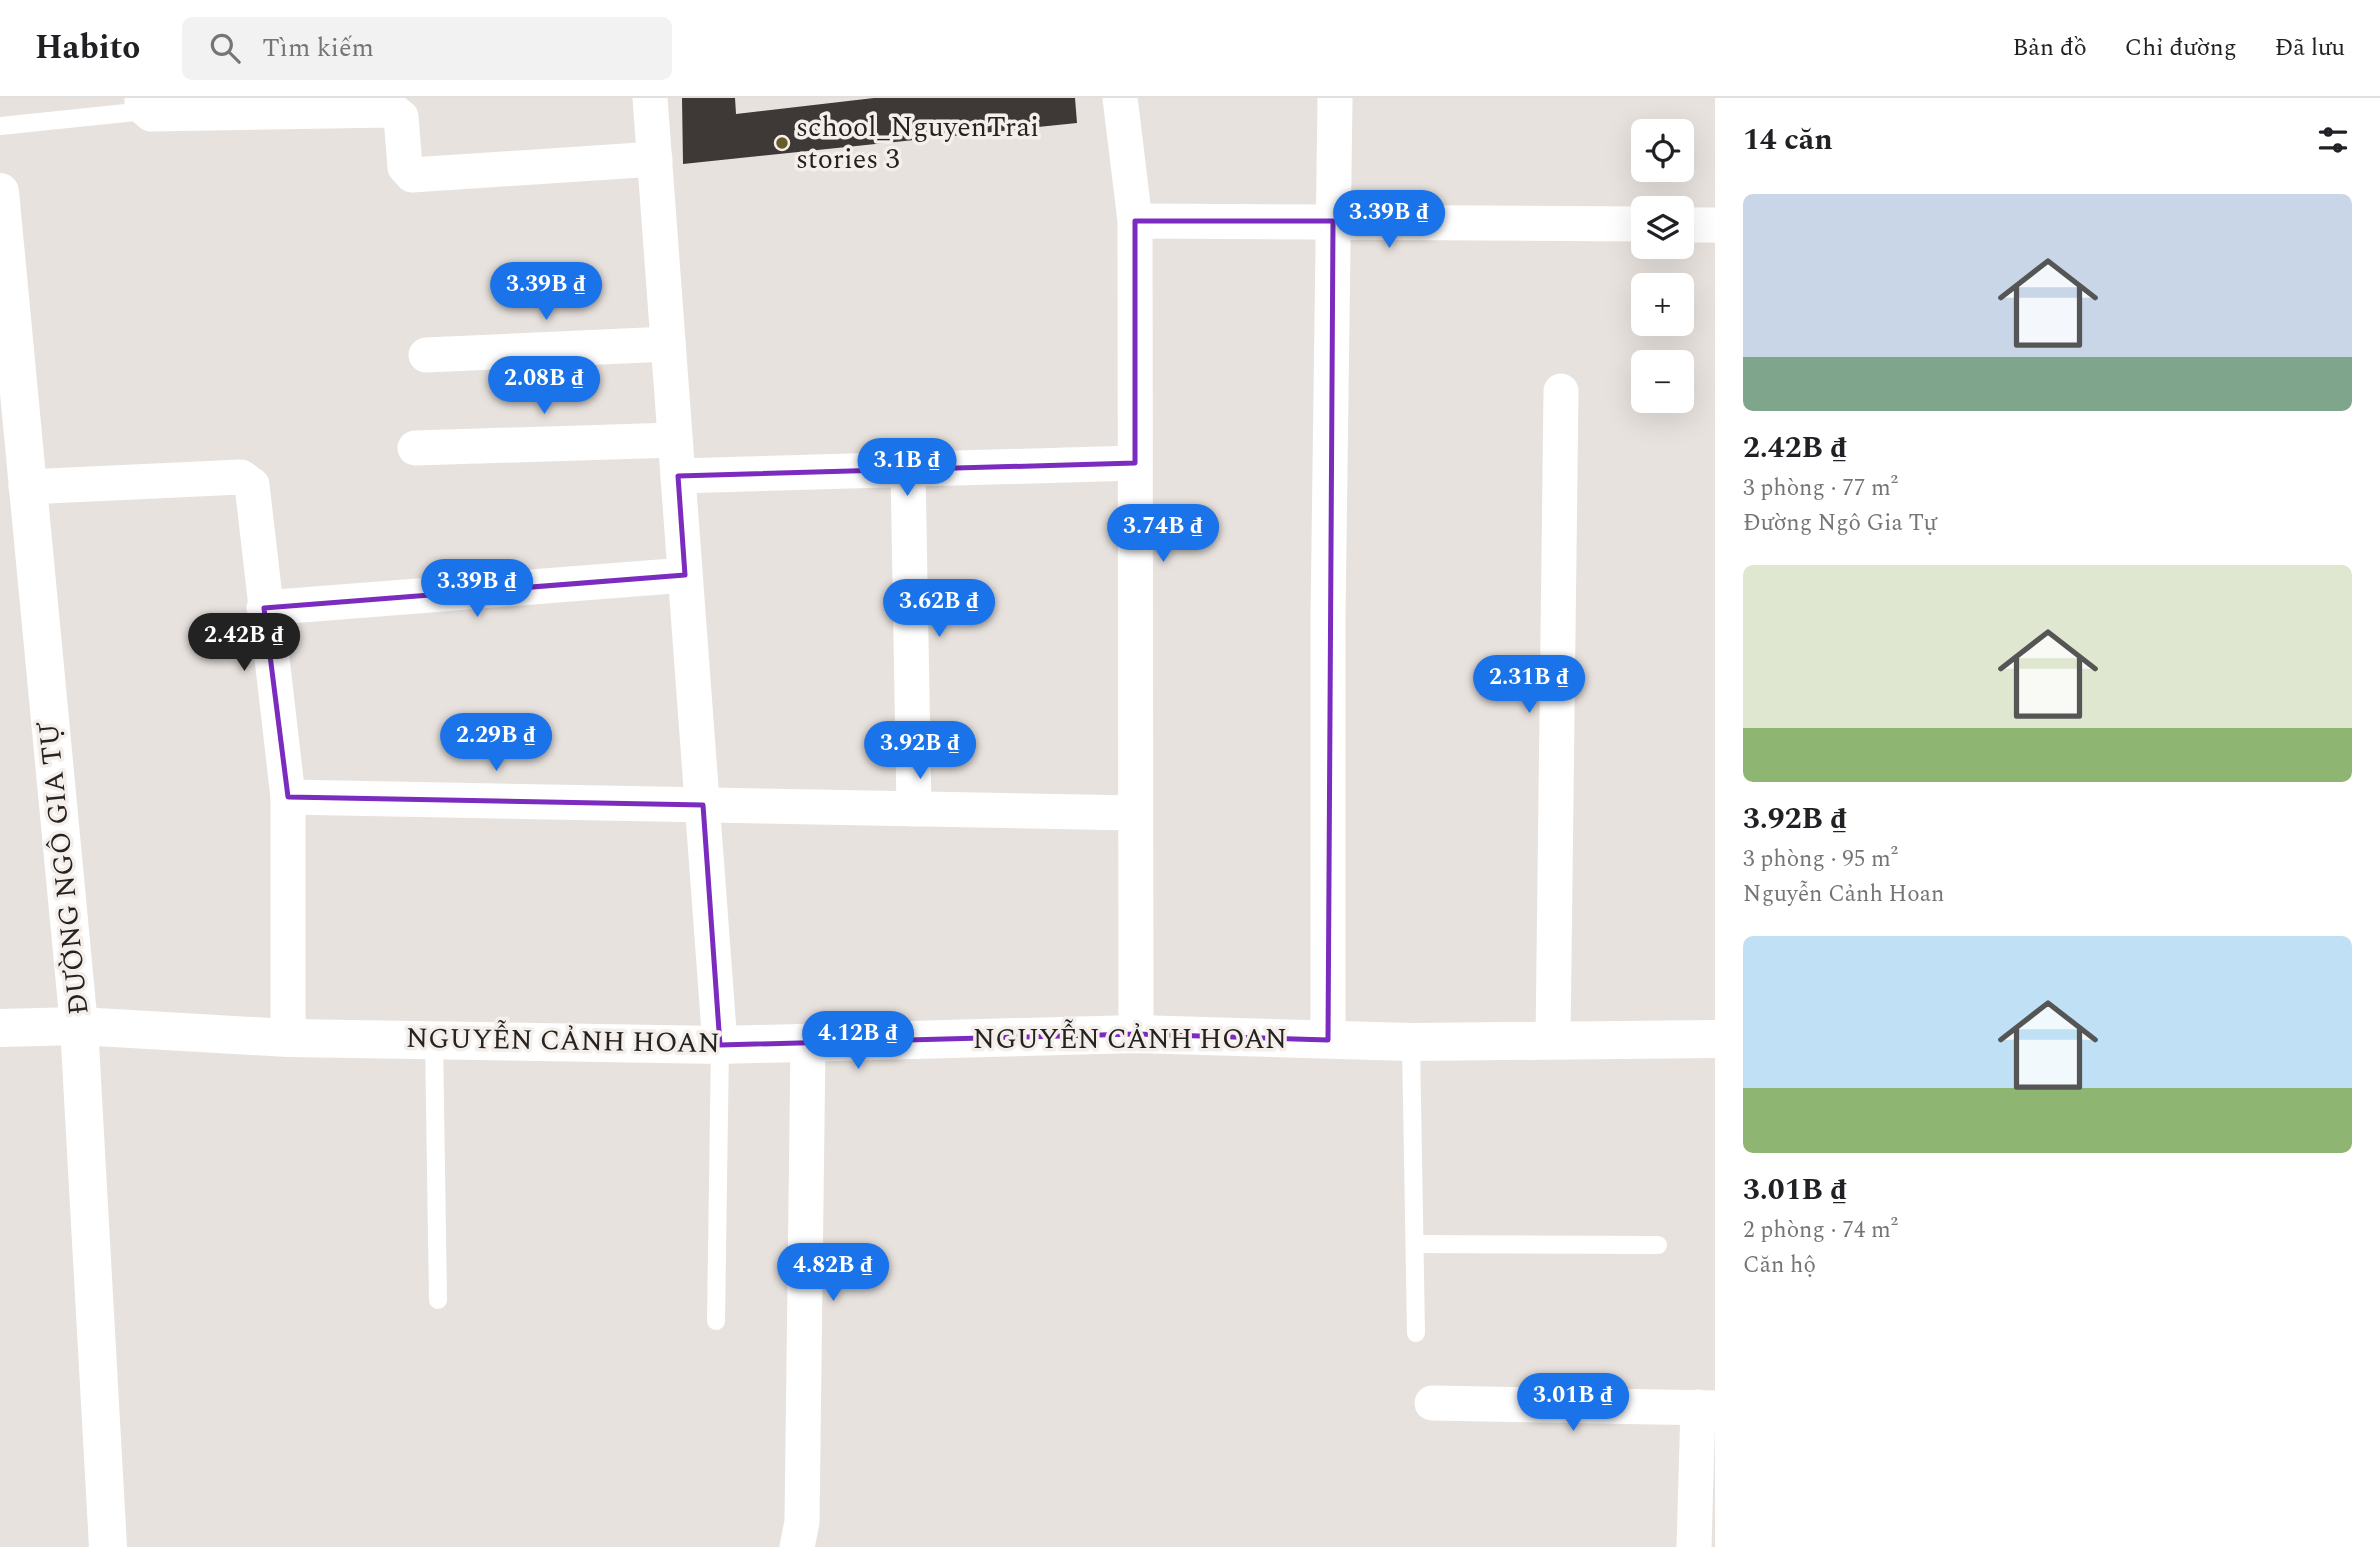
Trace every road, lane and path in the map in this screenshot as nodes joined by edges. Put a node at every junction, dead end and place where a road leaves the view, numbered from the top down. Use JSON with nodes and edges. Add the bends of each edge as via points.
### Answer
{"nodes":[{"id":1,"x":650,"y":98,"type":"edge"},
{"id":2,"x":1120,"y":98,"type":"edge"},
{"id":3,"x":1335,"y":98,"type":"edge"},
{"id":4,"x":143,"y":104,"type":"edge"},
{"id":5,"x":347,"y":104,"type":"edge"},
{"id":6,"x":0,"y":126,"type":"edge"},
{"id":7,"x":655,"y":159,"type":"junction"},
{"id":8,"x":0,"y":192,"type":"edge"},
{"id":9,"x":1135,"y":221,"type":"junction"},
{"id":10,"x":1333,"y":221,"type":"junction"},
{"id":11,"x":1631,"y":224,"type":"edge"},
{"id":12,"x":1694,"y":225,"type":"edge"},
{"id":13,"x":1715,"y":225,"type":"edge"},
{"id":14,"x":668,"y":344,"type":"junction"},
{"id":15,"x":426,"y":355,"type":"dead end"},
{"id":16,"x":9,"y":391,"type":"edge"},
{"id":17,"x":1561,"y":391,"type":"dead end"},
{"id":18,"x":676,"y":440,"type":"junction"},
{"id":19,"x":415,"y":448,"type":"dead end"},
{"id":20,"x":1135,"y":463,"type":"junction"},
{"id":21,"x":908,"y":470,"type":"junction"},
{"id":22,"x":678,"y":476,"type":"junction"},
{"id":23,"x":26,"y":487,"type":"junction"},
{"id":24,"x":685,"y":575,"type":"junction"},
{"id":25,"x":264,"y":608,"type":"junction"},
{"id":26,"x":288,"y":797,"type":"junction"},
{"id":27,"x":703,"y":805,"type":"junction"},
{"id":28,"x":914,"y":809,"type":"junction"},
{"id":29,"x":1136,"y":813,"type":"junction"},
{"id":30,"x":79,"y":1026,"type":"junction"},
{"id":31,"x":0,"y":1028,"type":"edge"},
{"id":32,"x":1136,"y":1034,"type":"junction"},
{"id":33,"x":288,"y":1038,"type":"junction"},
{"id":34,"x":434,"y":1039,"type":"junction"},
{"id":35,"x":1715,"y":1039,"type":"edge"},
{"id":36,"x":1328,"y":1040,"type":"junction"},
{"id":37,"x":1553,"y":1040,"type":"junction"},
{"id":38,"x":808,"y":1042,"type":"junction"},
{"id":39,"x":1411,"y":1042,"type":"junction"},
{"id":40,"x":720,"y":1045,"type":"junction"},
{"id":41,"x":1415,"y":1244,"type":"junction"},
{"id":42,"x":1658,"y":1245,"type":"dead end"},
{"id":43,"x":438,"y":1300,"type":"dead end"},
{"id":44,"x":716,"y":1321,"type":"dead end"},
{"id":45,"x":1416,"y":1333,"type":"dead end"},
{"id":46,"x":1432,"y":1403,"type":"dead end"},
{"id":47,"x":1706,"y":1408,"type":"edge"},
{"id":48,"x":108,"y":1547,"type":"edge"},
{"id":49,"x":797,"y":1547,"type":"edge"},
{"id":50,"x":1695,"y":1547,"type":"edge"}],
"edges":[{"from":1,"to":7,"type":"street"},
{"from":2,"to":9,"type":"street"},
{"from":3,"to":10,"type":"street"},
{"from":4,"to":5,"type":"street","via":[[151,114]]},
{"from":4,"to":6,"type":"lane"},
{"from":5,"to":7,"type":"street","via":[[400,113],[405,167],[412,175]]},
{"from":7,"to":14,"type":"street"},
{"from":8,"to":16,"type":"street","name":"ĐƯỜNG NGÔ GIA TỰ"},
{"from":9,"to":10,"type":"street"},
{"from":9,"to":20,"type":"street"},
{"from":10,"to":11,"type":"street"},
{"from":10,"to":36,"type":"street"},
{"from":12,"to":13,"type":"street"},
{"from":14,"to":15,"type":"street"},
{"from":14,"to":18,"type":"street"},
{"from":16,"to":23,"type":"street","name":"ĐƯỜNG NGÔ GIA TỰ"},
{"from":17,"to":37,"type":"street"},
{"from":18,"to":19,"type":"street"},
{"from":18,"to":22,"type":"street"},
{"from":20,"to":21,"type":"street"},
{"from":20,"to":29,"type":"street"},
{"from":21,"to":22,"type":"street"},
{"from":21,"to":28,"type":"street"},
{"from":22,"to":24,"type":"street"},
{"from":23,"to":25,"type":"street","via":[[248,479]]},
{"from":23,"to":30,"type":"street","name":"ĐƯỜNG NGÔ GIA TỰ"},
{"from":24,"to":25,"type":"street"},
{"from":24,"to":27,"type":"street"},
{"from":25,"to":26,"type":"street"},
{"from":26,"to":27,"type":"street"},
{"from":26,"to":33,"type":"street"},
{"from":27,"to":28,"type":"street"},
{"from":27,"to":40,"type":"street"},
{"from":28,"to":29,"type":"street"},
{"from":29,"to":32,"type":"street"},
{"from":30,"to":31,"type":"street","name":"NGUYỄN CẢNH HOAN"},
{"from":30,"to":33,"type":"street","name":"NGUYỄN CẢNH HOAN"},
{"from":30,"to":48,"type":"street","name":"ĐƯỜNG NGÔ GIA TỰ"},
{"from":32,"to":36,"type":"street","name":"NGUYỄN CẢNH HOAN"},
{"from":32,"to":38,"type":"street","name":"NGUYỄN CẢNH HOAN"},
{"from":33,"to":34,"type":"street","name":"NGUYỄN CẢNH HOAN"},
{"from":34,"to":40,"type":"street","name":"NGUYỄN CẢNH HOAN"},
{"from":34,"to":43,"type":"lane"},
{"from":35,"to":37,"type":"street","name":"NGUYỄN CẢNH HOAN"},
{"from":36,"to":39,"type":"street","name":"NGUYỄN CẢNH HOAN"},
{"from":37,"to":39,"type":"street","name":"NGUYỄN CẢNH HOAN"},
{"from":38,"to":40,"type":"street","name":"NGUYỄN CẢNH HOAN"},
{"from":38,"to":49,"type":"street","via":[[802,1522]]},
{"from":39,"to":41,"type":"lane"},
{"from":40,"to":44,"type":"lane"},
{"from":41,"to":42,"type":"lane"},
{"from":41,"to":45,"type":"lane"},
{"from":46,"to":47,"type":"street"},
{"from":47,"to":50,"type":"street"}]}
